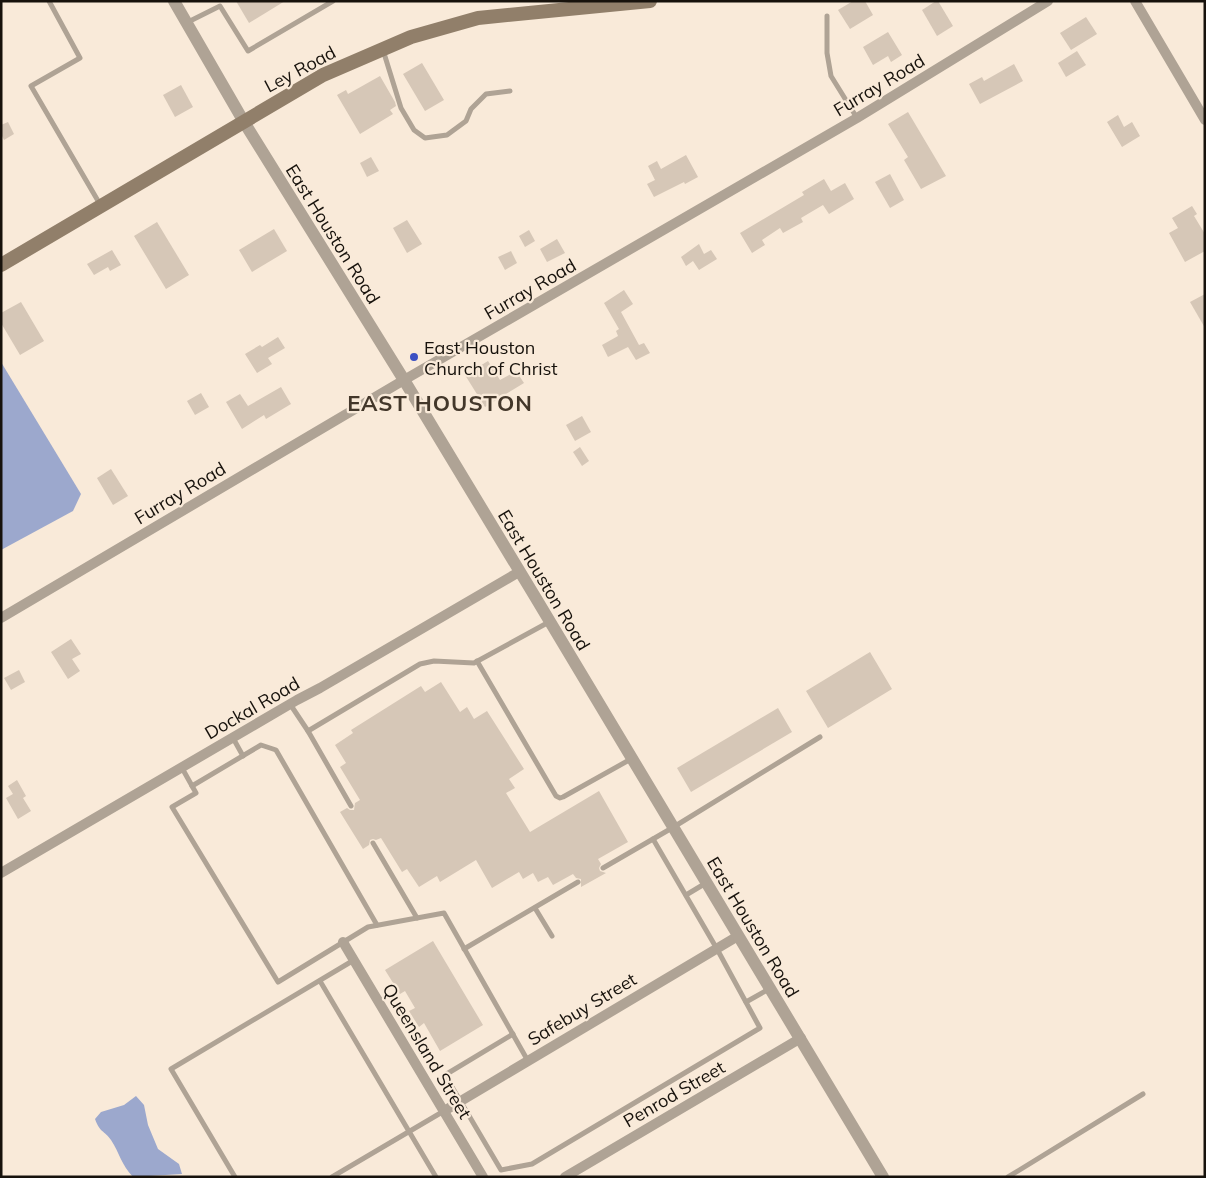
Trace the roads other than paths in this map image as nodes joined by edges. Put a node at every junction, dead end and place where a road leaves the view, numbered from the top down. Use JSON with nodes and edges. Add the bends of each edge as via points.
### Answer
{"nodes":[{"id":1,"x":49,"y":1,"type":"edge"},
{"id":2,"x":174,"y":1,"type":"edge"},
{"id":3,"x":333,"y":1,"type":"edge"},
{"id":4,"x":650,"y":1,"type":"edge"},
{"id":5,"x":1048,"y":1,"type":"edge"},
{"id":6,"x":1135,"y":1,"type":"edge"},
{"id":7,"x":219,"y":4,"type":"edge"},
{"id":8,"x":827,"y":16,"type":"dead end"},
{"id":9,"x":187,"y":23,"type":"junction"},
{"id":10,"x":383,"y":49,"type":"junction"},
{"id":11,"x":510,"y":91,"type":"dead end"},
{"id":12,"x":857,"y":118,"type":"junction"},
{"id":13,"x":1205,"y":120,"type":"edge"},
{"id":14,"x":244,"y":122,"type":"junction"},
{"id":15,"x":101,"y":206,"type":"junction"},
{"id":16,"x":1,"y":265,"type":"edge"},
{"id":17,"x":404,"y":380,"type":"junction"},
{"id":18,"x":519,"y":572,"type":"junction"},
{"id":19,"x":1,"y":618,"type":"edge"},
{"id":20,"x":550,"y":622,"type":"junction"},
{"id":21,"x":477,"y":662,"type":"junction"},
{"id":22,"x":290,"y":704,"type":"junction"},
{"id":23,"x":308,"y":731,"type":"junction"},
{"id":24,"x":820,"y":737,"type":"dead end"},
{"id":25,"x":233,"y":738,"type":"junction"},
{"id":26,"x":243,"y":756,"type":"junction"},
{"id":27,"x":631,"y":759,"type":"junction"},
{"id":28,"x":182,"y":768,"type":"junction"},
{"id":29,"x":192,"y":786,"type":"junction"},
{"id":30,"x":351,"y":806,"type":"dead end"},
{"id":31,"x":672,"y":828,"type":"junction"},
{"id":32,"x":653,"y":839,"type":"junction"},
{"id":33,"x":373,"y":843,"type":"dead end"},
{"id":34,"x":603,"y":868,"type":"dead end"},
{"id":35,"x":1,"y":873,"type":"edge"},
{"id":36,"x":578,"y":882,"type":"dead end"},
{"id":37,"x":706,"y":883,"type":"junction"},
{"id":38,"x":686,"y":894,"type":"junction"},
{"id":39,"x":535,"y":908,"type":"junction"},
{"id":40,"x":416,"y":918,"type":"junction"},
{"id":41,"x":377,"y":925,"type":"junction"},
{"id":42,"x":552,"y":936,"type":"dead end"},
{"id":43,"x":738,"y":936,"type":"junction"},
{"id":44,"x":344,"y":942,"type":"junction"},
{"id":45,"x":717,"y":948,"type":"junction"},
{"id":46,"x":464,"y":949,"type":"junction"},
{"id":47,"x":354,"y":960,"type":"junction"},
{"id":48,"x":320,"y":981,"type":"junction"},
{"id":49,"x":770,"y":988,"type":"junction"},
{"id":50,"x":746,"y":1002,"type":"junction"},
{"id":51,"x":513,"y":1034,"type":"junction"},
{"id":52,"x":800,"y":1038,"type":"junction"},
{"id":53,"x":528,"y":1060,"type":"junction"},
{"id":54,"x":1143,"y":1094,"type":"dead end"},
{"id":55,"x":461,"y":1101,"type":"junction"},
{"id":56,"x":444,"y":1112,"type":"junction"},
{"id":57,"x":409,"y":1132,"type":"junction"},
{"id":58,"x":234,"y":1177,"type":"edge"},
{"id":59,"x":332,"y":1177,"type":"edge"},
{"id":60,"x":436,"y":1177,"type":"edge"},
{"id":61,"x":483,"y":1177,"type":"edge"},
{"id":62,"x":565,"y":1177,"type":"edge"},
{"id":63,"x":883,"y":1177,"type":"edge"},
{"id":64,"x":1008,"y":1177,"type":"edge"}],
"edges":[{"from":1,"to":15,"type":"lane","via":[[80,58],[31,86]]},
{"from":2,"to":9,"type":"street","name":"East Houston Road"},
{"from":3,"to":7,"type":"lane","via":[[248,51]]},
{"from":4,"to":10,"type":"main road","name":"Ley Road","via":[[478,18],[411,37]]},
{"from":5,"to":12,"type":"street","name":"Furray Road"},
{"from":6,"to":13,"type":"street"},
{"from":7,"to":9,"type":"lane"},
{"from":8,"to":12,"type":"lane","via":[[831,76]]},
{"from":9,"to":14,"type":"street","name":"East Houston Road"},
{"from":10,"to":11,"type":"lane","via":[[401,108],[414,130],[425,138],[448,135],[466,121],[471,109],[486,94]]},
{"from":10,"to":14,"type":"main road","name":"Ley Road","via":[[323,75]]},
{"from":12,"to":17,"type":"street","name":"Furray Road"},
{"from":14,"to":15,"type":"main road","name":"Ley Road"},
{"from":14,"to":17,"type":"street","name":"East Houston Road"},
{"from":15,"to":16,"type":"main road","name":"Ley Road"},
{"from":17,"to":18,"type":"street","name":"East Houston Road"},
{"from":17,"to":19,"type":"street","name":"Furray Road"},
{"from":18,"to":20,"type":"street","name":"East Houston Road"},
{"from":18,"to":22,"type":"street","name":"Dockal Road"},
{"from":20,"to":21,"type":"lane"},
{"from":20,"to":27,"type":"street","name":"East Houston Road"},
{"from":21,"to":23,"type":"lane","via":[[434,661],[420,664]]},
{"from":21,"to":27,"type":"lane","via":[[556,796],[563,797]]},
{"from":22,"to":23,"type":"lane"},
{"from":22,"to":25,"type":"street","name":"Dockal Road"},
{"from":23,"to":30,"type":"lane"},
{"from":24,"to":31,"type":"lane"},
{"from":25,"to":26,"type":"lane"},
{"from":25,"to":28,"type":"street","name":"Dockal Road"},
{"from":26,"to":29,"type":"lane"},
{"from":26,"to":41,"type":"lane","via":[[261,745],[276,750]]},
{"from":27,"to":31,"type":"street","name":"East Houston Road"},
{"from":28,"to":29,"type":"lane"},
{"from":28,"to":35,"type":"street","name":"Dockal Road"},
{"from":29,"to":44,"type":"lane","via":[[196,793],[172,807],[278,982]]},
{"from":31,"to":32,"type":"lane"},
{"from":31,"to":37,"type":"street","name":"East Houston Road"},
{"from":32,"to":34,"type":"lane"},
{"from":32,"to":38,"type":"lane"},
{"from":33,"to":40,"type":"lane"},
{"from":36,"to":39,"type":"lane"},
{"from":37,"to":38,"type":"lane"},
{"from":37,"to":43,"type":"street","name":"East Houston Road"},
{"from":38,"to":45,"type":"lane"},
{"from":39,"to":42,"type":"lane"},
{"from":39,"to":46,"type":"lane"},
{"from":40,"to":41,"type":"lane"},
{"from":40,"to":46,"type":"lane","via":[[444,913]]},
{"from":41,"to":44,"type":"lane"},
{"from":43,"to":45,"type":"street","name":"Safebuy Street"},
{"from":43,"to":49,"type":"street","name":"East Houston Road"},
{"from":44,"to":47,"type":"street","name":"Queensland Street"},
{"from":45,"to":50,"type":"lane"},
{"from":45,"to":53,"type":"street","name":"Safebuy Street"},
{"from":46,"to":51,"type":"lane"},
{"from":47,"to":48,"type":"lane"},
{"from":47,"to":56,"type":"street","name":"Queensland Street"},
{"from":48,"to":57,"type":"lane"},
{"from":48,"to":58,"type":"lane","via":[[171,1069]]},
{"from":49,"to":50,"type":"lane"},
{"from":49,"to":52,"type":"street","name":"East Houston Road"},
{"from":50,"to":55,"type":"lane","via":[[760,1028],[532,1164],[501,1170]]},
{"from":51,"to":53,"type":"lane"},
{"from":51,"to":55,"type":"lane","via":[[445,1075]]},
{"from":52,"to":62,"type":"street","name":"Penrod Street"},
{"from":52,"to":63,"type":"street","name":"East Houston Road"},
{"from":53,"to":55,"type":"street","name":"Safebuy Street"},
{"from":54,"to":64,"type":"lane"},
{"from":55,"to":56,"type":"street","name":"Safebuy Street"},
{"from":56,"to":57,"type":"lane"},
{"from":56,"to":61,"type":"street","name":"Queensland Street"},
{"from":57,"to":59,"type":"lane"},
{"from":57,"to":60,"type":"lane"}]}
